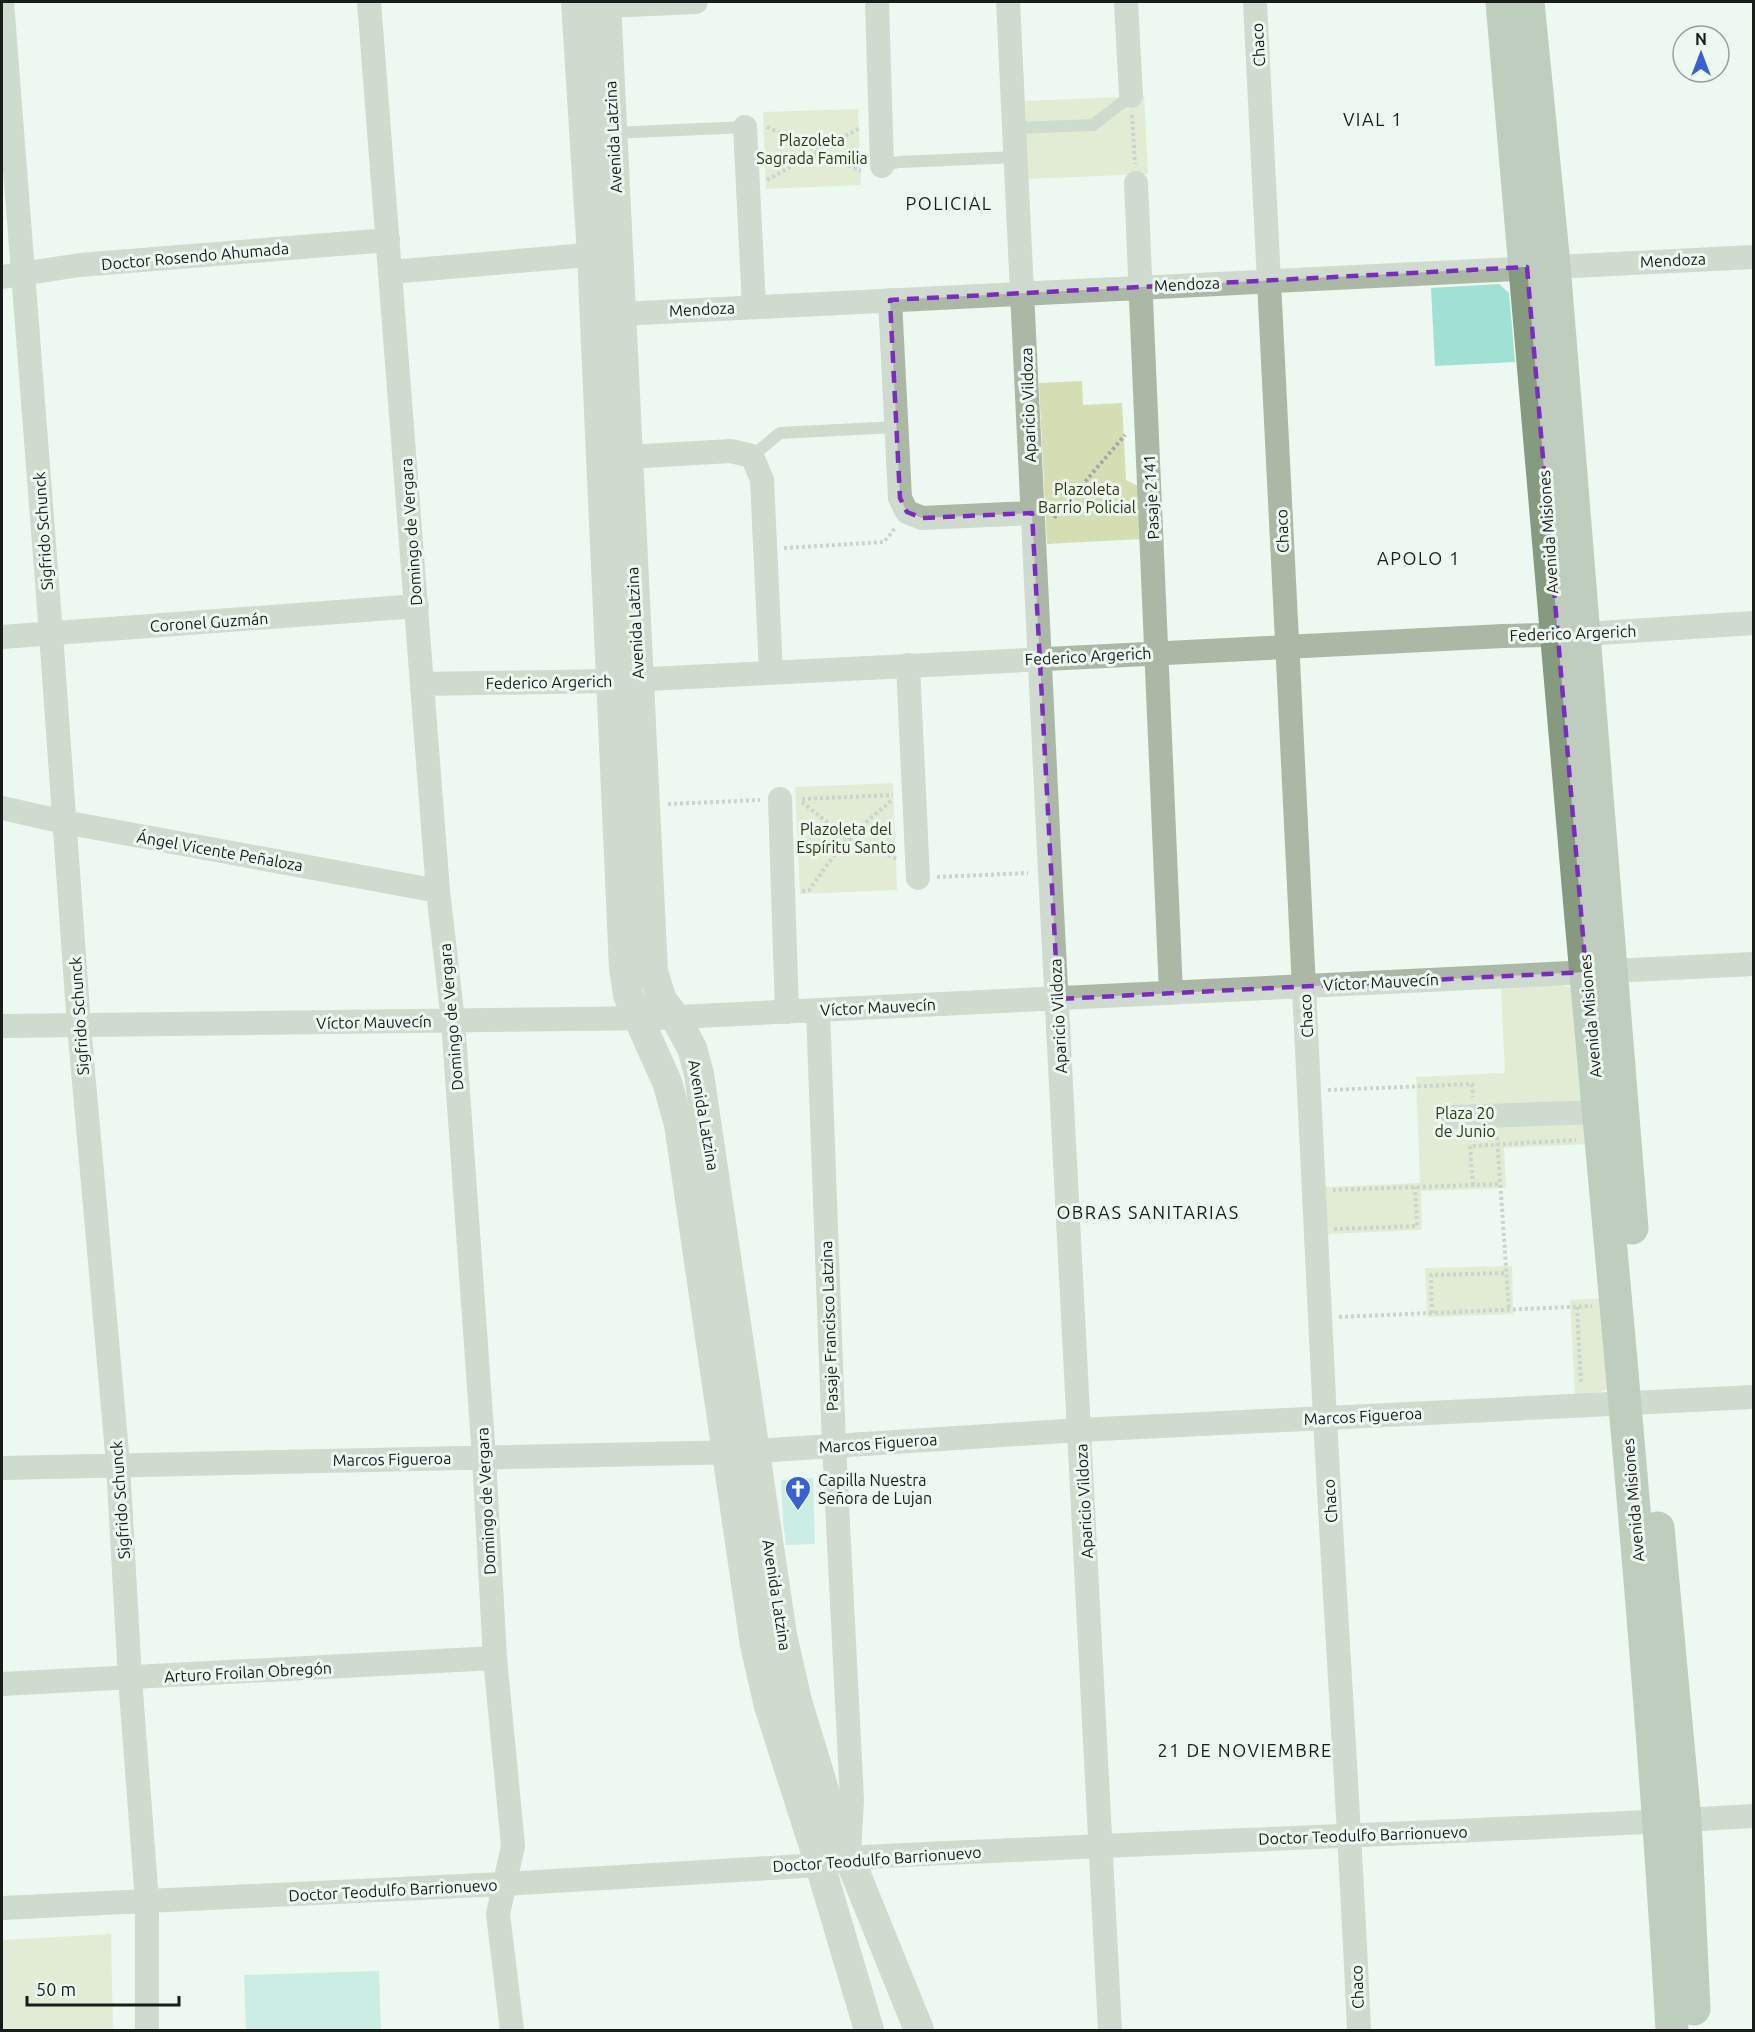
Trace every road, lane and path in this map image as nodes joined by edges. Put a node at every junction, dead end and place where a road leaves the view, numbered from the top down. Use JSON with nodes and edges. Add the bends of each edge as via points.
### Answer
{"nodes":[{"id":1,"x":2,"y":2,"type":"edge"},
{"id":2,"x":369,"y":2,"type":"edge"},
{"id":3,"x":576,"y":2,"type":"edge"},
{"id":4,"x":696,"y":2,"type":"edge"},
{"id":5,"x":877,"y":2,"type":"edge"},
{"id":6,"x":1008,"y":2,"type":"edge"},
{"id":7,"x":1126,"y":2,"type":"edge"},
{"id":8,"x":1256,"y":2,"type":"edge"},
{"id":9,"x":1502,"y":2,"type":"edge"},
{"id":10,"x":1528,"y":2,"type":"edge"},
{"id":11,"x":606,"y":4,"type":"edge"},
{"id":12,"x":1131,"y":96,"type":"junction"},
{"id":13,"x":880,"y":116,"type":"junction"},
{"id":14,"x":745,"y":127,"type":"junction"},
{"id":15,"x":1015,"y":128,"type":"junction"},
{"id":16,"x":612,"y":134,"type":"junction"},
{"id":17,"x":818,"y":151,"type":"junction"},
{"id":18,"x":1016,"y":157,"type":"junction"},
{"id":19,"x":882,"y":166,"type":"junction"},
{"id":20,"x":1136,"y":183,"type":"joint"},
{"id":21,"x":748,"y":191,"type":"junction"},
{"id":22,"x":388,"y":240,"type":"junction"},
{"id":23,"x":605,"y":254,"type":"junction"},
{"id":24,"x":1754,"y":256,"type":"edge"},
{"id":25,"x":1540,"y":266,"type":"junction"},
{"id":26,"x":391,"y":272,"type":"junction"},
{"id":27,"x":12,"y":276,"type":"edge"},
{"id":28,"x":1271,"y":280,"type":"junction"},
{"id":29,"x":1141,"y":286,"type":"junction"},
{"id":30,"x":1023,"y":293,"type":"junction"},
{"id":31,"x":890,"y":300,"type":"junction"},
{"id":32,"x":754,"y":307,"type":"junction"},
{"id":33,"x":621,"y":314,"type":"junction"},
{"id":34,"x":1147,"y":409,"type":"junction"},
{"id":35,"x":896,"y":427,"type":"junction"},
{"id":36,"x":752,"y":456,"type":"junction"},
{"id":37,"x":627,"y":457,"type":"junction"},
{"id":38,"x":907,"y":512,"type":"junction"},
{"id":39,"x":1032,"y":513,"type":"junction"},
{"id":40,"x":1034,"y":542,"type":"junction"},
{"id":41,"x":765,"y":549,"type":"junction"},
{"id":42,"x":417,"y":606,"type":"junction"},
{"id":43,"x":1754,"y":623,"type":"edge"},
{"id":44,"x":1570,"y":633,"type":"junction"},
{"id":45,"x":51,"y":634,"type":"junction"},
{"id":46,"x":2,"y":637,"type":"edge"},
{"id":47,"x":1287,"y":646,"type":"junction"},
{"id":48,"x":1158,"y":653,"type":"junction"},
{"id":49,"x":1040,"y":659,"type":"junction"},
{"id":50,"x":908,"y":665,"type":"junction"},
{"id":51,"x":771,"y":672,"type":"junction"},
{"id":52,"x":624,"y":680,"type":"junction"},
{"id":53,"x":422,"y":684,"type":"junction"},
{"id":54,"x":780,"y":799,"type":"joint"},
{"id":55,"x":644,"y":805,"type":"junction"},
{"id":56,"x":2,"y":808,"type":"edge"},
{"id":57,"x":64,"y":822,"type":"junction"},
{"id":58,"x":847,"y":838,"type":"junction"},
{"id":59,"x":1050,"y":872,"type":"junction"},
{"id":60,"x":918,"y":878,"type":"junction"},
{"id":61,"x":438,"y":891,"type":"junction"},
{"id":62,"x":783,"y":891,"type":"junction"},
{"id":63,"x":1754,"y":964,"type":"edge"},
{"id":64,"x":1598,"y":972,"type":"junction"},
{"id":65,"x":1304,"y":986,"type":"junction"},
{"id":66,"x":1171,"y":993,"type":"junction"},
{"id":67,"x":1058,"y":999,"type":"junction"},
{"id":68,"x":818,"y":1010,"type":"junction"},
{"id":69,"x":787,"y":1012,"type":"junction"},
{"id":70,"x":675,"y":1017,"type":"junction"},
{"id":71,"x":638,"y":1019,"type":"junction"},
{"id":72,"x":453,"y":1021,"type":"junction"},
{"id":73,"x":2,"y":1026,"type":"edge"},
{"id":74,"x":79,"y":1026,"type":"junction"},
{"id":75,"x":1309,"y":1090,"type":"junction"},
{"id":76,"x":1474,"y":1117,"type":"junction"},
{"id":77,"x":1600,"y":1125,"type":"junction"},
{"id":78,"x":1498,"y":1144,"type":"junction"},
{"id":79,"x":1501,"y":1184,"type":"junction"},
{"id":80,"x":1473,"y":1185,"type":"junction"},
{"id":81,"x":1415,"y":1187,"type":"junction"},
{"id":82,"x":1314,"y":1191,"type":"junction"},
{"id":83,"x":1316,"y":1230,"type":"junction"},
{"id":84,"x":1506,"y":1273,"type":"junction"},
{"id":85,"x":1616,"y":1305,"type":"junction"},
{"id":86,"x":1577,"y":1306,"type":"junction"},
{"id":87,"x":1509,"y":1310,"type":"junction"},
{"id":88,"x":1432,"y":1313,"type":"junction"},
{"id":89,"x":1320,"y":1318,"type":"junction"},
{"id":90,"x":1754,"y":1397,"type":"edge"},
{"id":91,"x":1636,"y":1403,"type":"junction"},
{"id":92,"x":1582,"y":1406,"type":"junction"},
{"id":93,"x":1324,"y":1418,"type":"junction"},
{"id":94,"x":1080,"y":1430,"type":"junction"},
{"id":95,"x":834,"y":1445,"type":"junction"},
{"id":96,"x":741,"y":1451,"type":"junction"},
{"id":97,"x":484,"y":1458,"type":"junction"},
{"id":98,"x":118,"y":1464,"type":"junction"},
{"id":99,"x":2,"y":1468,"type":"edge"},
{"id":100,"x":495,"y":1658,"type":"junction"},
{"id":101,"x":130,"y":1679,"type":"junction"},
{"id":102,"x":2,"y":1684,"type":"edge"},
{"id":103,"x":1754,"y":1816,"type":"edge"},
{"id":104,"x":1672,"y":1820,"type":"junction"},
{"id":105,"x":1350,"y":1837,"type":"junction"},
{"id":106,"x":1101,"y":1845,"type":"junction"},
{"id":107,"x":834,"y":1861,"type":"junction"},
{"id":108,"x":503,"y":1884,"type":"junction"},
{"id":109,"x":147,"y":1901,"type":"junction"},
{"id":110,"x":2,"y":1908,"type":"edge"},
{"id":111,"x":147,"y":2031,"type":"edge"},
{"id":112,"x":512,"y":2031,"type":"edge"},
{"id":113,"x":869,"y":2031,"type":"edge"},
{"id":114,"x":920,"y":2031,"type":"edge"},
{"id":115,"x":1110,"y":2031,"type":"edge"},
{"id":116,"x":1359,"y":2031,"type":"edge"},
{"id":117,"x":1672,"y":2031,"type":"edge"},
{"id":118,"x":1695,"y":2031,"type":"edge"}],
"edges":[{"from":1,"to":27,"type":"street","name":"Sigfrido Schunck"},
{"from":2,"to":22,"type":"street","name":"Domingo de Vergara"},
{"from":3,"to":23,"type":"street","name":"Avenida Latzina"},
{"from":4,"to":11,"type":"street"},
{"from":5,"to":13,"type":"street"},
{"from":6,"to":15,"type":"street","name":"Aparicio Vildoza"},
{"from":7,"to":12,"type":"street"},
{"from":8,"to":28,"type":"street","name":"Chaco"},
{"from":9,"to":25,"type":"main road","name":"Avenida Misiones"},
{"from":10,"to":25,"type":"main road","name":"Avenida Misiones"},
{"from":11,"to":16,"type":"street","name":"Avenida Latzina"},
{"from":12,"to":15,"type":"lane","via":[[1093,125]]},
{"from":12,"to":20,"type":"path"},
{"from":13,"to":17,"type":"path"},
{"from":13,"to":19,"type":"street"},
{"from":14,"to":16,"type":"lane"},
{"from":14,"to":17,"type":"path","via":[[764,126]]},
{"from":14,"to":21,"type":"street"},
{"from":15,"to":18,"type":"street","name":"Aparicio Vildoza"},
{"from":16,"to":23,"type":"street","name":"Avenida Latzina"},
{"from":17,"to":19,"type":"path","via":[[861,171]]},
{"from":17,"to":21,"type":"path"},
{"from":18,"to":19,"type":"lane"},
{"from":18,"to":30,"type":"street","name":"Aparicio Vildoza"},
{"from":20,"to":29,"type":"street","name":"Pasaje 2141"},
{"from":21,"to":32,"type":"street"},
{"from":22,"to":26,"type":"street","name":"Domingo de Vergara"},
{"from":22,"to":27,"type":"street","name":"Doctor Rosendo Ahumada","via":[[80,265]]},
{"from":23,"to":26,"type":"street"},
{"from":23,"to":33,"type":"street","name":"Avenida Latzina"},
{"from":23,"to":52,"type":"street","name":"Avenida Latzina"},
{"from":24,"to":25,"type":"street","name":"Mendoza"},
{"from":25,"to":28,"type":"street","name":"Mendoza"},
{"from":25,"to":44,"type":"main road","name":"Avenida Misiones"},
{"from":26,"to":42,"type":"street","name":"Domingo de Vergara"},
{"from":27,"to":45,"type":"street","name":"Sigfrido Schunck"},
{"from":28,"to":29,"type":"street","name":"Mendoza"},
{"from":28,"to":47,"type":"street","name":"Chaco"},
{"from":29,"to":30,"type":"street","name":"Mendoza"},
{"from":29,"to":34,"type":"street","name":"Pasaje 2141"},
{"from":30,"to":31,"type":"street","name":"Mendoza"},
{"from":30,"to":39,"type":"street","name":"Aparicio Vildoza"},
{"from":31,"to":32,"type":"street","name":"Mendoza"},
{"from":31,"to":35,"type":"street"},
{"from":32,"to":33,"type":"street","name":"Mendoza"},
{"from":33,"to":37,"type":"street","name":"Avenida Latzina"},
{"from":34,"to":40,"type":"path"},
{"from":34,"to":48,"type":"street","name":"Pasaje 2141"},
{"from":35,"to":36,"type":"lane","via":[[780,433]]},
{"from":35,"to":38,"type":"street","via":[[900,498]]},
{"from":36,"to":37,"type":"street","via":[[731,450]]},
{"from":36,"to":41,"type":"street","via":[[762,480]]},
{"from":37,"to":52,"type":"street","name":"Avenida Latzina"},
{"from":38,"to":39,"type":"street","via":[[922,519]]},
{"from":38,"to":41,"type":"path","via":[[884,542]]},
{"from":39,"to":40,"type":"street","name":"Aparicio Vildoza"},
{"from":40,"to":49,"type":"street","name":"Aparicio Vildoza"},
{"from":41,"to":51,"type":"street"},
{"from":42,"to":45,"type":"street","name":"Coronel Guzmán"},
{"from":42,"to":53,"type":"street","name":"Domingo de Vergara"},
{"from":43,"to":44,"type":"street","name":"Federico Argerich"},
{"from":44,"to":47,"type":"street","name":"Federico Argerich"},
{"from":44,"to":64,"type":"main road","name":"Avenida Misiones"},
{"from":45,"to":46,"type":"street","name":"Coronel Guzmán"},
{"from":45,"to":57,"type":"street","name":"Sigfrido Schunck"},
{"from":47,"to":48,"type":"street","name":"Federico Argerich"},
{"from":47,"to":65,"type":"street","name":"Chaco"},
{"from":48,"to":49,"type":"street","name":"Federico Argerich"},
{"from":48,"to":66,"type":"street","name":"Pasaje 2141"},
{"from":49,"to":50,"type":"street","name":"Federico Argerich"},
{"from":49,"to":59,"type":"street","name":"Aparicio Vildoza"},
{"from":50,"to":51,"type":"street","name":"Federico Argerich"},
{"from":50,"to":60,"type":"street"},
{"from":51,"to":52,"type":"street","name":"Federico Argerich"},
{"from":52,"to":53,"type":"street","name":"Federico Argerich"},
{"from":52,"to":55,"type":"street","name":"Avenida Latzina"},
{"from":52,"to":71,"type":"street","name":"Avenida Latzina","via":[[624,968],[628,994]]},
{"from":53,"to":61,"type":"street","name":"Domingo de Vergara"},
{"from":54,"to":55,"type":"path"},
{"from":54,"to":62,"type":"street"},
{"from":55,"to":70,"type":"street","name":"Avenida Latzina","via":[[652,972],[662,1000]]},
{"from":56,"to":57,"type":"street","name":"Ángel Vicente Peñaloza"},
{"from":57,"to":61,"type":"street","name":"Ángel Vicente Peñaloza"},
{"from":57,"to":74,"type":"street","name":"Sigfrido Schunck"},
{"from":58,"to":58,"type":"path","via":[[864,824],[899,794],[798,799]]},
{"from":58,"to":60,"type":"path","via":[[900,860]]},
{"from":58,"to":62,"type":"path","via":[[809,890]]},
{"from":59,"to":60,"type":"path"},
{"from":59,"to":67,"type":"street","name":"Aparicio Vildoza"},
{"from":61,"to":72,"type":"street","name":"Domingo de Vergara"},
{"from":62,"to":69,"type":"street"},
{"from":63,"to":64,"type":"street","name":"Víctor Mauvecín"},
{"from":64,"to":65,"type":"street","name":"Víctor Mauvecín"},
{"from":64,"to":77,"type":"main road","name":"Avenida Misiones"},
{"from":64,"to":91,"type":"main road","name":"Avenida Misiones"},
{"from":65,"to":66,"type":"street","name":"Víctor Mauvecín"},
{"from":65,"to":75,"type":"street","name":"Chaco"},
{"from":66,"to":67,"type":"street","name":"Víctor Mauvecín"},
{"from":67,"to":68,"type":"street","name":"Víctor Mauvecín"},
{"from":67,"to":94,"type":"street","name":"Aparicio Vildoza"},
{"from":68,"to":69,"type":"street","name":"Víctor Mauvecín"},
{"from":68,"to":95,"type":"street","name":"Pasaje Francisco Latzina"},
{"from":69,"to":70,"type":"street","name":"Víctor Mauvecín"},
{"from":70,"to":71,"type":"street","name":"Víctor Mauvecín"},
{"from":70,"to":96,"type":"street","name":"Avenida Latzina","via":[[692,1048],[699,1074]]},
{"from":71,"to":72,"type":"street","name":"Víctor Mauvecín"},
{"from":71,"to":96,"type":"street","name":"Avenida Latzina","via":[[667,1082],[680,1124]]},
{"from":72,"to":74,"type":"street","name":"Víctor Mauvecín"},
{"from":72,"to":97,"type":"street","name":"Domingo de Vergara"},
{"from":73,"to":74,"type":"street","name":"Víctor Mauvecín"},
{"from":74,"to":98,"type":"street","name":"Sigfrido Schunck"},
{"from":75,"to":76,"type":"path","via":[[1472,1084]]},
{"from":75,"to":82,"type":"street","name":"Chaco"},
{"from":76,"to":77,"type":"street"},
{"from":76,"to":78,"type":"path"},
{"from":77,"to":78,"type":"path"},
{"from":77,"to":85,"type":"main road","name":"Avenida Misiones"},
{"from":78,"to":79,"type":"path"},
{"from":78,"to":80,"type":"path","via":[[1470,1146]]},
{"from":79,"to":80,"type":"path"},
{"from":79,"to":84,"type":"path"},
{"from":80,"to":81,"type":"path"},
{"from":81,"to":82,"type":"path"},
{"from":81,"to":83,"type":"path","via":[[1417,1226]]},
{"from":82,"to":83,"type":"street","name":"Chaco"},
{"from":83,"to":89,"type":"street","name":"Chaco"},
{"from":84,"to":87,"type":"path"},
{"from":84,"to":88,"type":"path","via":[[1431,1275]]},
{"from":85,"to":86,"type":"path"},
{"from":85,"to":91,"type":"main road","name":"Avenida Misiones"},
{"from":86,"to":87,"type":"path"},
{"from":86,"to":92,"type":"path"},
{"from":87,"to":88,"type":"path"},
{"from":88,"to":89,"type":"path"},
{"from":89,"to":93,"type":"street","name":"Chaco"},
{"from":90,"to":91,"type":"street","name":"Marcos Figueroa"},
{"from":91,"to":92,"type":"street","name":"Marcos Figueroa"},
{"from":91,"to":104,"type":"main road","name":"Avenida Misiones"},
{"from":92,"to":93,"type":"street","name":"Marcos Figueroa"},
{"from":93,"to":94,"type":"street","name":"Marcos Figueroa"},
{"from":93,"to":105,"type":"street","name":"Chaco"},
{"from":94,"to":95,"type":"street","name":"Marcos Figueroa"},
{"from":94,"to":106,"type":"street","name":"Aparicio Vildoza"},
{"from":95,"to":96,"type":"street","name":"Marcos Figueroa"},
{"from":95,"to":107,"type":"street","name":"Pasaje Francisco Latzina","via":[[852,1800]]},
{"from":96,"to":97,"type":"street","name":"Marcos Figueroa"},
{"from":96,"to":107,"type":"street","name":"Avenida Latzina","via":[[755,1645],[769,1706]]},
{"from":97,"to":98,"type":"street","name":"Marcos Figueroa"},
{"from":97,"to":100,"type":"street","name":"Domingo de Vergara"},
{"from":98,"to":99,"type":"street","name":"Marcos Figueroa"},
{"from":98,"to":101,"type":"street","name":"Sigfrido Schunck"},
{"from":100,"to":101,"type":"street","name":"Arturo Froilan Obregón"},
{"from":100,"to":108,"type":"street","name":"Domingo de Vergara","via":[[513,1846]]},
{"from":101,"to":102,"type":"street","name":"Arturo Froilan Obregón"},
{"from":101,"to":109,"type":"street","name":"Sigfrido Schunck"},
{"from":103,"to":104,"type":"street","name":"Doctor Teodulfo Barrionuevo"},
{"from":104,"to":105,"type":"street","name":"Doctor Teodulfo Barrionuevo"},
{"from":104,"to":117,"type":"main road","name":"Avenida Misiones"},
{"from":104,"to":118,"type":"main road","name":"Avenida Misiones"},
{"from":105,"to":106,"type":"street","name":"Doctor Teodulfo Barrionuevo"},
{"from":105,"to":116,"type":"street","name":"Chaco"},
{"from":106,"to":107,"type":"street","name":"Doctor Teodulfo Barrionuevo"},
{"from":106,"to":115,"type":"street","name":"Aparicio Vildoza"},
{"from":107,"to":108,"type":"street","name":"Doctor Teodulfo Barrionuevo"},
{"from":107,"to":113,"type":"street","name":"Avenida Latzina"},
{"from":107,"to":114,"type":"street","name":"Avenida Latzina"},
{"from":108,"to":109,"type":"street","name":"Doctor Teodulfo Barrionuevo"},
{"from":108,"to":112,"type":"street","name":"Domingo de Vergara","via":[[498,1914]]},
{"from":109,"to":110,"type":"street","name":"Doctor Teodulfo Barrionuevo"},
{"from":109,"to":111,"type":"street","name":"Sigfrido Schunck"}]}
